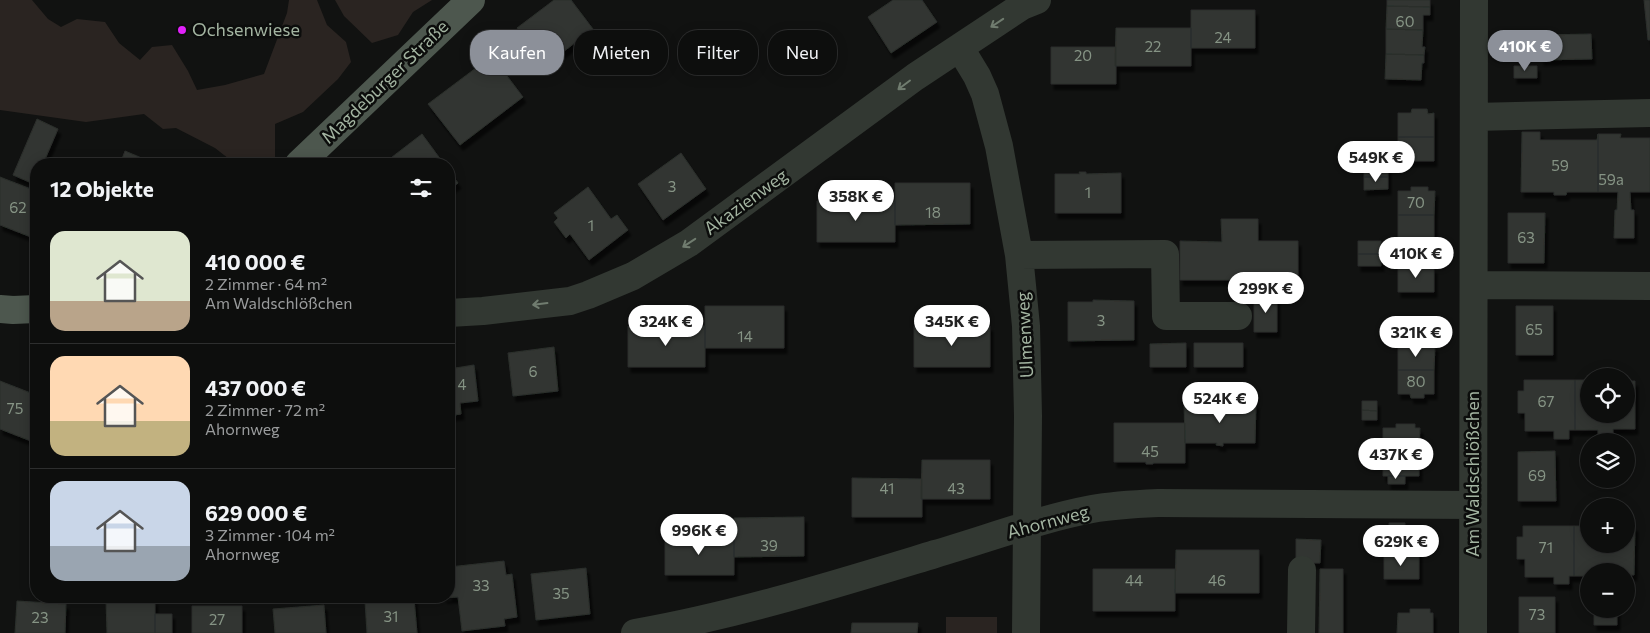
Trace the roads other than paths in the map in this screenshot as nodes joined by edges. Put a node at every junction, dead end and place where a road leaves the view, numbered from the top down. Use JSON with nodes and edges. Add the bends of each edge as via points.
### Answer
{"nodes":[{"id":1,"x":471,"y":0,"type":"edge"},
{"id":2,"x":1036,"y":0,"type":"edge"},
{"id":3,"x":1474,"y":0,"type":"edge"},
{"id":4,"x":960,"y":48,"type":"junction"},
{"id":5,"x":1650,"y":113,"type":"edge"},
{"id":6,"x":1474,"y":118,"type":"junction"},
{"id":7,"x":304,"y":158,"type":"edge"},
{"id":8,"x":1019,"y":255,"type":"junction"},
{"id":9,"x":1474,"y":286,"type":"junction"},
{"id":10,"x":1650,"y":286,"type":"edge"},
{"id":11,"x":0,"y":309,"type":"edge"},
{"id":12,"x":30,"y":309,"type":"edge"},
{"id":13,"x":455,"y":313,"type":"edge"},
{"id":14,"x":1238,"y":316,"type":"dead end"},
{"id":15,"x":1473,"y":504,"type":"junction"},
{"id":16,"x":1027,"y":526,"type":"junction"},
{"id":17,"x":1302,"y":570,"type":"dead end"},
{"id":18,"x":635,"y":633,"type":"edge"},
{"id":19,"x":1026,"y":633,"type":"edge"},
{"id":20,"x":1301,"y":633,"type":"edge"},
{"id":21,"x":1473,"y":633,"type":"edge"}],
"edges":[{"from":1,"to":7,"type":"main road","name":"Magdeburger Straße"},
{"from":2,"to":4,"type":"street","name":"Akazienweg","one_way":true},
{"from":3,"to":6,"type":"street","name":"Am Waldschlößchen"},
{"from":4,"to":8,"type":"street","name":"Ulmenweg","via":[[985,94],[999,146]]},
{"from":4,"to":13,"type":"street","name":"Akazienweg","one_way":true,"via":[[914,78],[689,243],[634,276],[570,301]]},
{"from":5,"to":6,"type":"street"},
{"from":6,"to":9,"type":"street","name":"Am Waldschlößchen"},
{"from":8,"to":14,"type":"street","via":[[1166,254],[1166,316]]},
{"from":8,"to":16,"type":"street","name":"Ulmenweg","via":[[1026,326]]},
{"from":9,"to":10,"type":"street"},
{"from":9,"to":15,"type":"street","name":"Am Waldschlößchen"},
{"from":11,"to":12,"type":"main road"},
{"from":15,"to":16,"type":"street","name":"Ahornweg","via":[[1126,504]]},
{"from":15,"to":21,"type":"street","name":"Am Waldschlößchen"},
{"from":16,"to":18,"type":"street","name":"Ahornweg","via":[[847,582],[742,610]]},
{"from":16,"to":19,"type":"street","name":"Ulmenweg"},
{"from":17,"to":20,"type":"street"}]}
